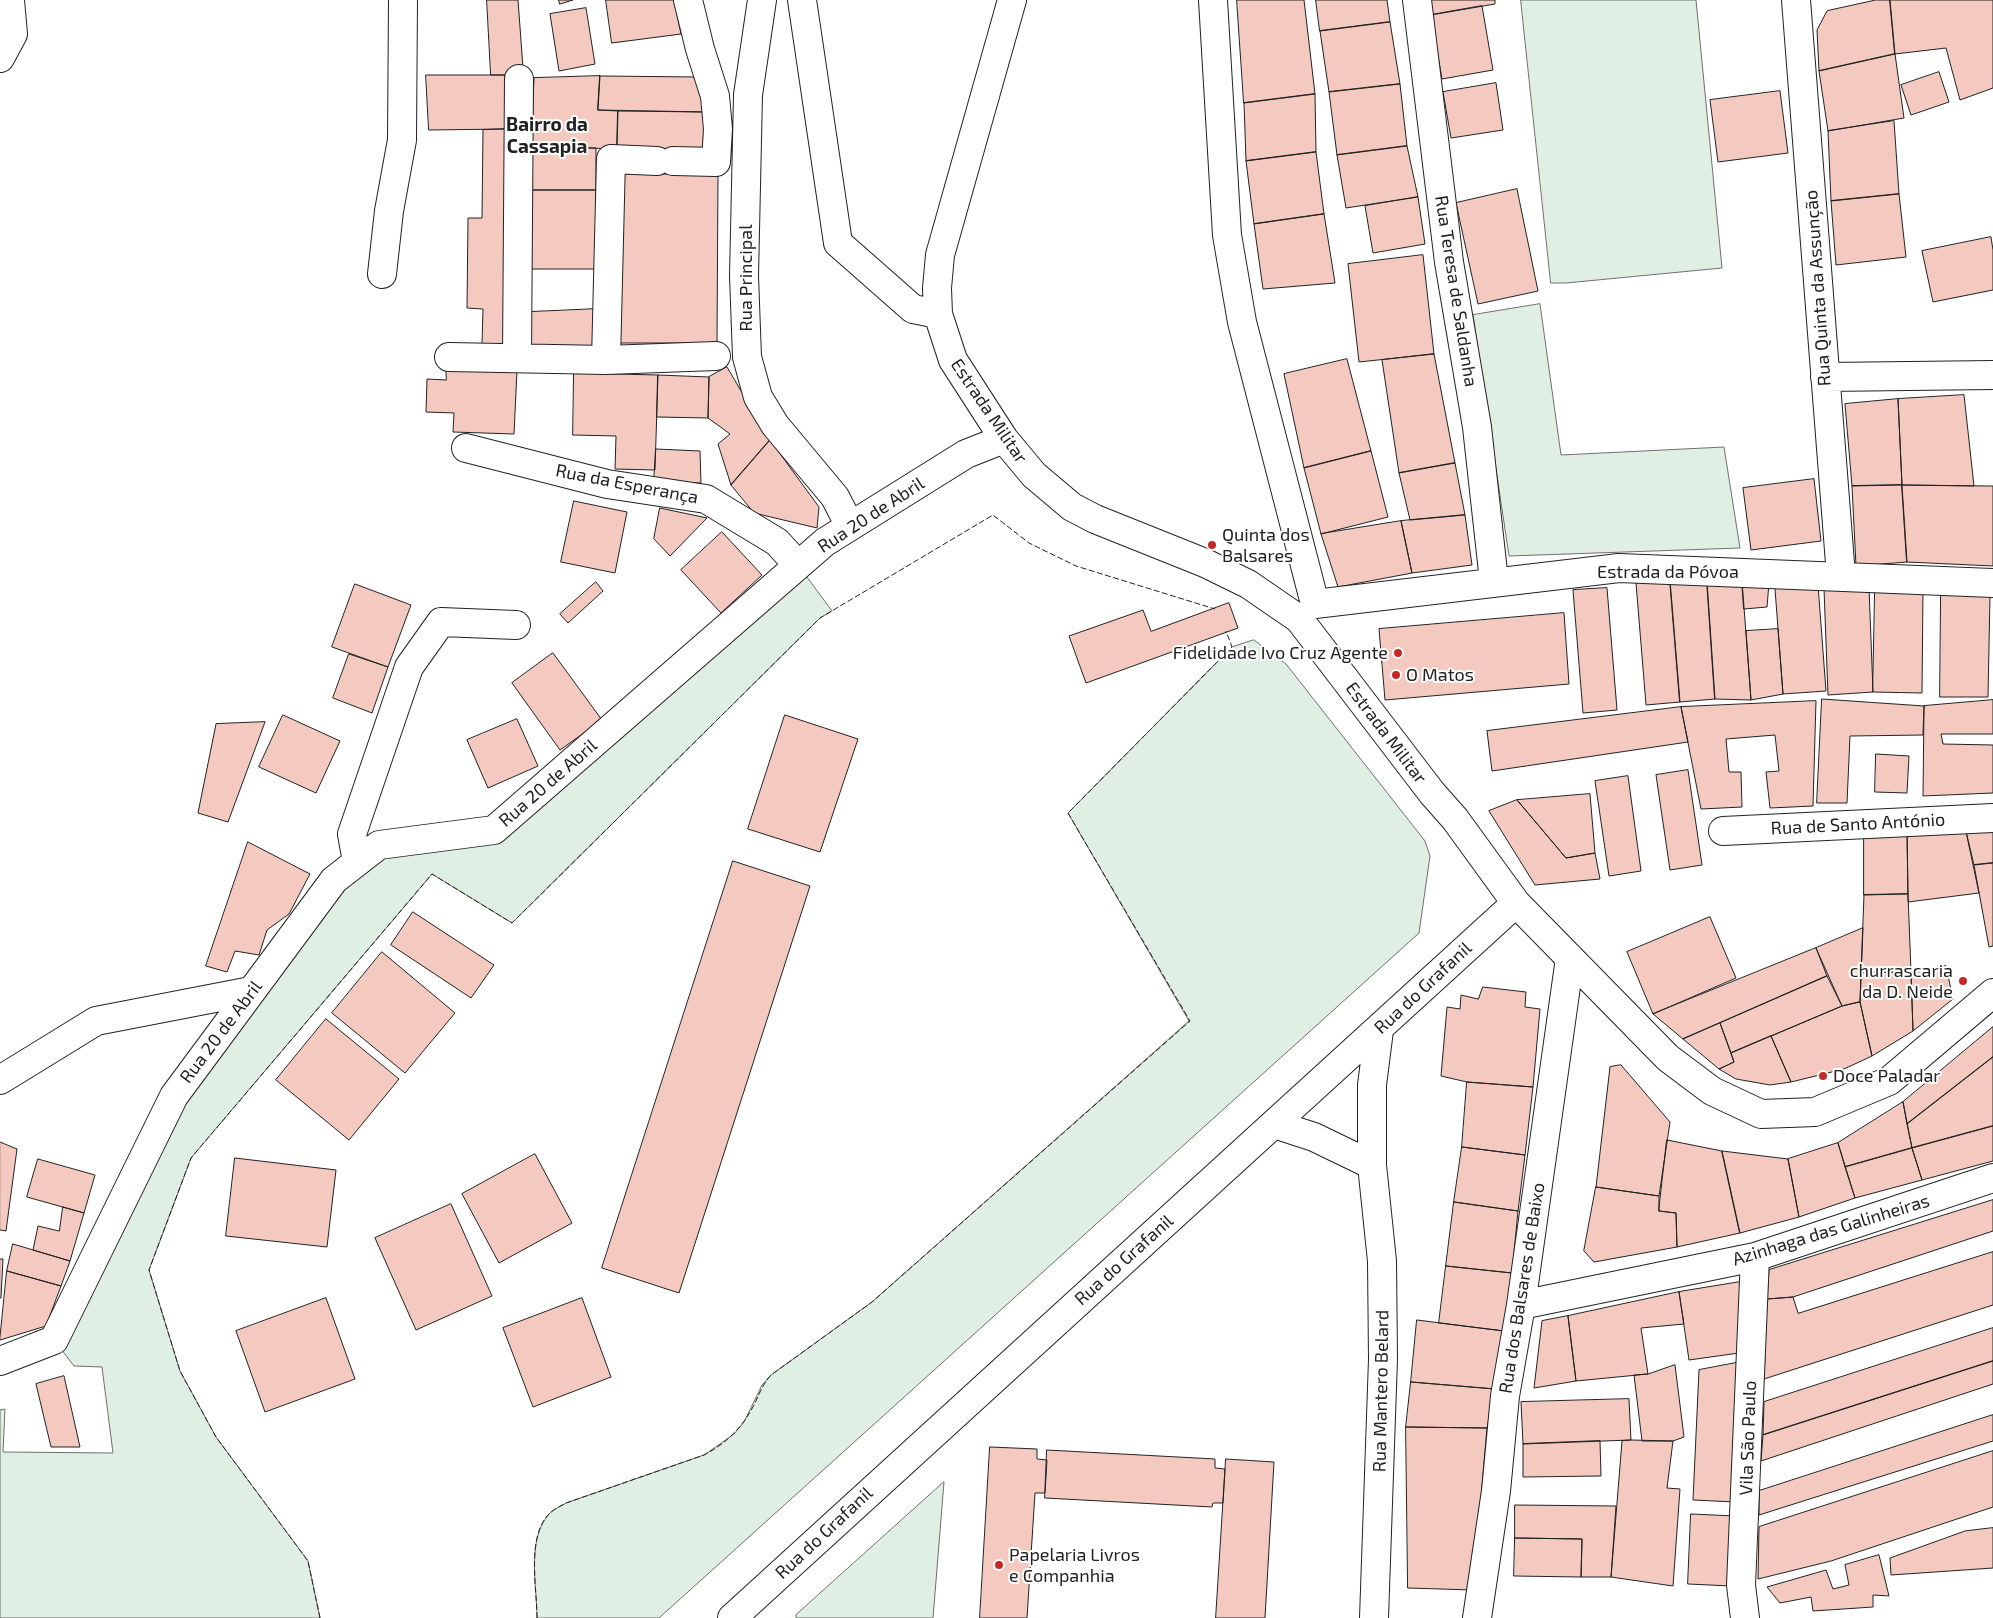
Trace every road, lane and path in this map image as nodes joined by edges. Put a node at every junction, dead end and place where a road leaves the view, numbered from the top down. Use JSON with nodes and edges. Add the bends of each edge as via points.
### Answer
{"nodes":[{"id":1,"x":10,"y":0,"type":"edge"},
{"id":2,"x":403,"y":0,"type":"edge"},
{"id":3,"x":688,"y":0,"type":"edge"},
{"id":4,"x":762,"y":0,"type":"edge"},
{"id":5,"x":802,"y":0,"type":"edge"},
{"id":6,"x":1012,"y":0,"type":"edge"},
{"id":7,"x":1213,"y":0,"type":"edge"},
{"id":8,"x":1417,"y":0,"type":"edge"},
{"id":9,"x":1796,"y":0,"type":"edge"},
{"id":10,"x":0,"y":58,"type":"edge"},
{"id":11,"x":519,"y":79,"type":"dead end"},
{"id":12,"x":382,"y":274,"type":"dead end"},
{"id":13,"x":938,"y":314,"type":"junction"},
{"id":14,"x":716,"y":356,"type":"dead end"},
{"id":15,"x":449,"y":357,"type":"dead end"},
{"id":16,"x":517,"y":358,"type":"junction"},
{"id":17,"x":606,"y":360,"type":"junction"},
{"id":18,"x":1993,"y":375,"type":"edge"},
{"id":19,"x":1826,"y":378,"type":"junction"},
{"id":20,"x":1004,"y":439,"type":"junction"},
{"id":21,"x":466,"y":448,"type":"dead end"},
{"id":22,"x":850,"y":526,"type":"junction"},
{"id":23,"x":798,"y":565,"type":"junction"},
{"id":24,"x":1841,"y":576,"type":"junction"},
{"id":25,"x":1494,"y":581,"type":"junction"},
{"id":26,"x":1993,"y":583,"type":"edge"},
{"id":27,"x":1307,"y":611,"type":"junction"},
{"id":28,"x":516,"y":625,"type":"dead end"},
{"id":29,"x":1993,"y":818,"type":"edge"},
{"id":30,"x":1723,"y":831,"type":"dead end"},
{"id":31,"x":357,"y":862,"type":"junction"},
{"id":32,"x":1516,"y":903,"type":"junction"},
{"id":33,"x":1570,"y":958,"type":"junction"},
{"id":34,"x":252,"y":991,"type":"junction"},
{"id":35,"x":1993,"y":993,"type":"edge"},
{"id":36,"x":1379,"y":1030,"type":"junction"},
{"id":37,"x":0,"y":1080,"type":"edge"},
{"id":38,"x":1274,"y":1124,"type":"junction"},
{"id":39,"x":1372,"y":1165,"type":"junction"},
{"id":40,"x":1993,"y":1178,"type":"edge"},
{"id":41,"x":1755,"y":1257,"type":"junction"},
{"id":42,"x":1521,"y":1305,"type":"junction"},
{"id":43,"x":0,"y":1361,"type":"edge"},
{"id":44,"x":732,"y":1618,"type":"edge"},
{"id":45,"x":1374,"y":1618,"type":"edge"},
{"id":46,"x":1477,"y":1618,"type":"edge"},
{"id":47,"x":1745,"y":1618,"type":"edge"}],
"edges":[{"from":1,"to":10,"type":"street","via":[[14,34]]},
{"from":2,"to":12,"type":"street","via":[[402,140]]},
{"from":3,"to":17,"type":"street","via":[[715,96],[716,162],[611,158]]},
{"from":4,"to":22,"type":"street","name":"Rua Principal","via":[[748,95],[744,276],[747,357],[758,396],[775,425],[835,498]]},
{"from":5,"to":13,"type":"street","via":[[838,243],[913,309]]},
{"from":6,"to":13,"type":"street","name":"Estrada Militar","via":[[940,255]]},
{"from":7,"to":27,"type":"street","via":[[1227,235],[1242,322]]},
{"from":8,"to":25,"type":"street","name":"Rua Teresa de Saldanha","via":[[1449,262],[1477,427]]},
{"from":9,"to":19,"type":"street","name":"Rua Quinta da Assunção"},
{"from":11,"to":16,"type":"street"},
{"from":13,"to":20,"type":"street","name":"Estrada Militar","via":[[953,360]]},
{"from":14,"to":17,"type":"street"},
{"from":15,"to":16,"type":"street"},
{"from":16,"to":17,"type":"street"},
{"from":18,"to":19,"type":"street"},
{"from":19,"to":24,"type":"street","name":"Rua Quinta da Assunção"},
{"from":20,"to":22,"type":"street","name":"Rua 20 de Abril","via":[[966,454]]},
{"from":20,"to":27,"type":"street","name":"Estrada Militar","via":[[1034,475],[1072,506]]},
{"from":21,"to":23,"type":"street","name":"Rua da Esperança","via":[[607,484],[706,499],[777,542]]},
{"from":22,"to":23,"type":"street","name":"Rua 20 de Abril"},
{"from":23,"to":31,"type":"street","name":"Rua 20 de Abril","via":[[494,830],[379,845]]},
{"from":24,"to":25,"type":"street","name":"Estrada da Póvoa","via":[[1619,568]]},
{"from":24,"to":26,"type":"street","name":"Estrada da Póvoa"},
{"from":25,"to":27,"type":"street","name":"Estrada da Póvoa"},
{"from":27,"to":32,"type":"street","name":"Estrada Militar","via":[[1432,793]]},
{"from":28,"to":31,"type":"street","via":[[442,622],[409,667],[352,834]]},
{"from":29,"to":30,"type":"street","name":"Rua de Santo António"},
{"from":31,"to":34,"type":"street","name":"Rua 20 de Abril","via":[[334,880]]},
{"from":32,"to":33,"type":"street","name":"Estrada Militar"},
{"from":32,"to":36,"type":"street","name":"Rua do Grafanil"},
{"from":33,"to":35,"type":"street","name":"Estrada Militar","via":[[1668,1058],[1712,1091],[1761,1114],[1815,1112],[1889,1081]]},
{"from":33,"to":42,"type":"street","name":"Rua dos Balsares de Baixo"},
{"from":34,"to":37,"type":"street","via":[[96,1021]]},
{"from":34,"to":43,"type":"street","name":"Rua 20 de Abril","via":[[174,1096],[54,1340]]},
{"from":36,"to":38,"type":"street","name":"Rua do Grafanil"},
{"from":36,"to":39,"type":"street","name":"Rua Mantero Belard","via":[[1372,1085]]},
{"from":38,"to":39,"type":"street","via":[[1314,1137]]},
{"from":38,"to":44,"type":"street","name":"Rua do Grafanil"},
{"from":39,"to":45,"type":"street","name":"Rua Mantero Belard","via":[[1382,1261],[1383,1359]]},
{"from":40,"to":41,"type":"street","name":"Azinhaga das Galinheiras"},
{"from":41,"to":42,"type":"street","name":"Azinhaga das Galinheiras"},
{"from":41,"to":47,"type":"street","name":"Vila São Paulo","via":[[1741,1585]]},
{"from":42,"to":46,"type":"street","name":"Rua dos Balsares de Baixo","via":[[1505,1396],[1496,1491]]}]}
